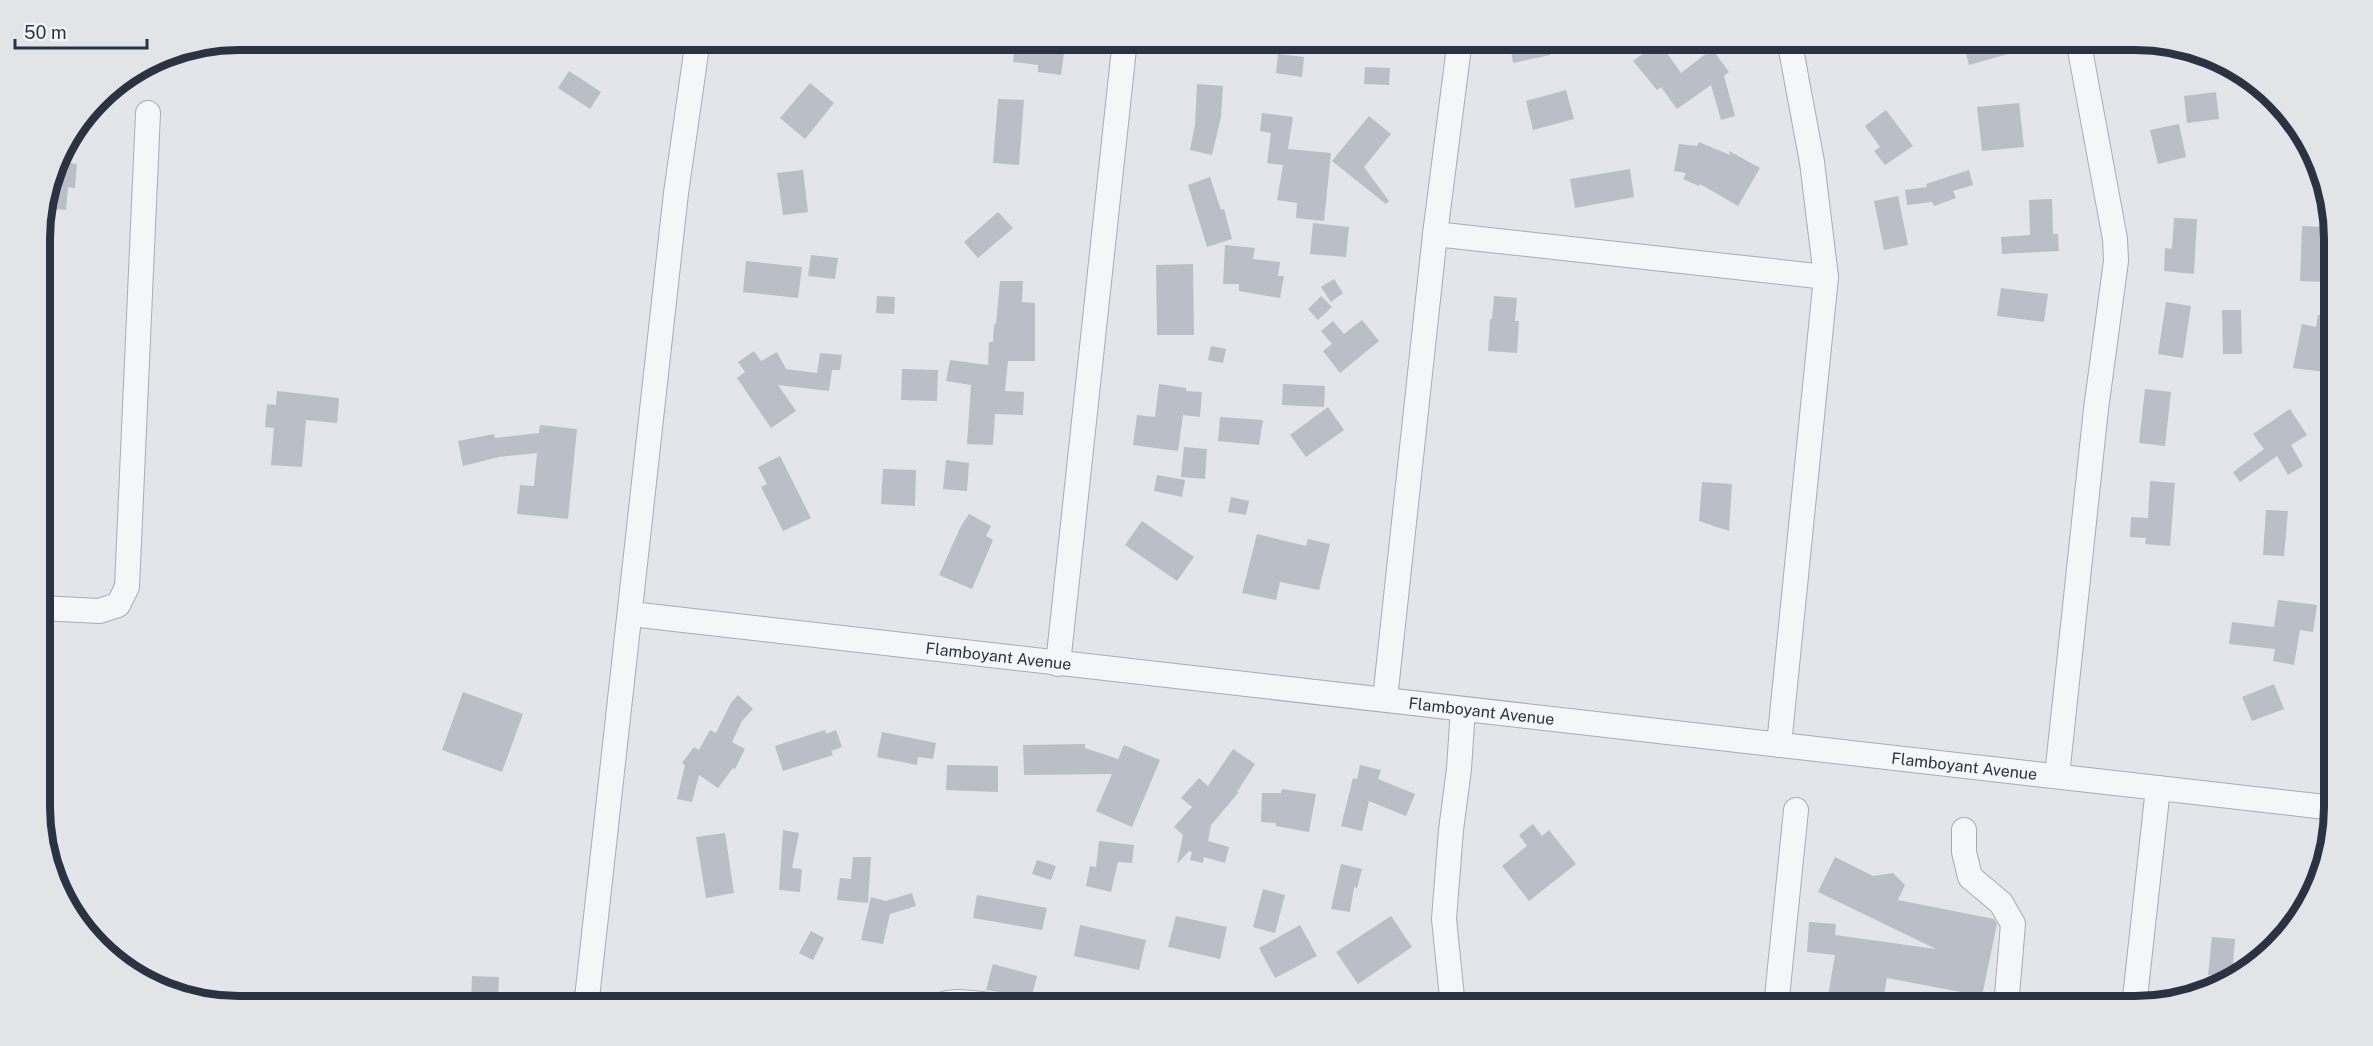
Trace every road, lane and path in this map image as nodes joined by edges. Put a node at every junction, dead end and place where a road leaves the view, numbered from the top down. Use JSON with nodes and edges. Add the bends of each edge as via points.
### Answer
{"nodes":[{"id":1,"x":696,"y":50,"type":"edge"},
{"id":2,"x":1124,"y":50,"type":"edge"},
{"id":3,"x":1460,"y":50,"type":"edge"},
{"id":4,"x":1791,"y":50,"type":"edge"},
{"id":5,"x":2080,"y":50,"type":"edge"},
{"id":6,"x":148,"y":113,"type":"dead end"},
{"id":7,"x":1435,"y":234,"type":"junction"},
{"id":8,"x":1826,"y":278,"type":"junction"},
{"id":9,"x":50,"y":609,"type":"edge"},
{"id":10,"x":631,"y":614,"type":"junction"},
{"id":11,"x":1058,"y":664,"type":"junction"},
{"id":12,"x":1385,"y":699,"type":"junction"},
{"id":13,"x":1463,"y":709,"type":"junction"},
{"id":14,"x":1779,"y":745,"type":"junction"},
{"id":15,"x":2058,"y":776,"type":"junction"},
{"id":16,"x":2158,"y":788,"type":"junction"},
{"id":17,"x":2324,"y":807,"type":"edge"},
{"id":18,"x":1796,"y":810,"type":"dead end"},
{"id":19,"x":1964,"y":830,"type":"dead end"},
{"id":20,"x":587,"y":996,"type":"edge"},
{"id":21,"x":1452,"y":996,"type":"edge"},
{"id":22,"x":1777,"y":996,"type":"edge"},
{"id":23,"x":2007,"y":996,"type":"edge"},
{"id":24,"x":2135,"y":996,"type":"edge"}],
"edges":[{"from":1,"to":10,"type":"street","via":[[676,193]]},
{"from":2,"to":11,"type":"street"},
{"from":3,"to":7,"type":"street"},
{"from":4,"to":8,"type":"street","via":[[1812,162]]},
{"from":5,"to":15,"type":"street","via":[[2116,261],[2096,409]]},
{"from":6,"to":9,"type":"street","via":[[127,586],[118,605],[99,611]]},
{"from":7,"to":8,"type":"street"},
{"from":7,"to":12,"type":"street"},
{"from":8,"to":14,"type":"street"},
{"from":10,"to":11,"type":"street","name":"Flamboyant Avenue"},
{"from":10,"to":20,"type":"street"},
{"from":11,"to":12,"type":"street","name":"Flamboyant Avenue"},
{"from":12,"to":13,"type":"street","name":"Flamboyant Avenue"},
{"from":13,"to":14,"type":"street","name":"Flamboyant Avenue"},
{"from":13,"to":21,"type":"street","via":[[1444,919]]},
{"from":14,"to":15,"type":"street","name":"Flamboyant Avenue"},
{"from":15,"to":16,"type":"street","name":"Flamboyant Avenue"},
{"from":16,"to":17,"type":"street","name":"Flamboyant Avenue"},
{"from":16,"to":24,"type":"street"},
{"from":18,"to":22,"type":"street"},
{"from":19,"to":23,"type":"street","via":[[1970,877],[2001,903],[2013,924]]}]}
